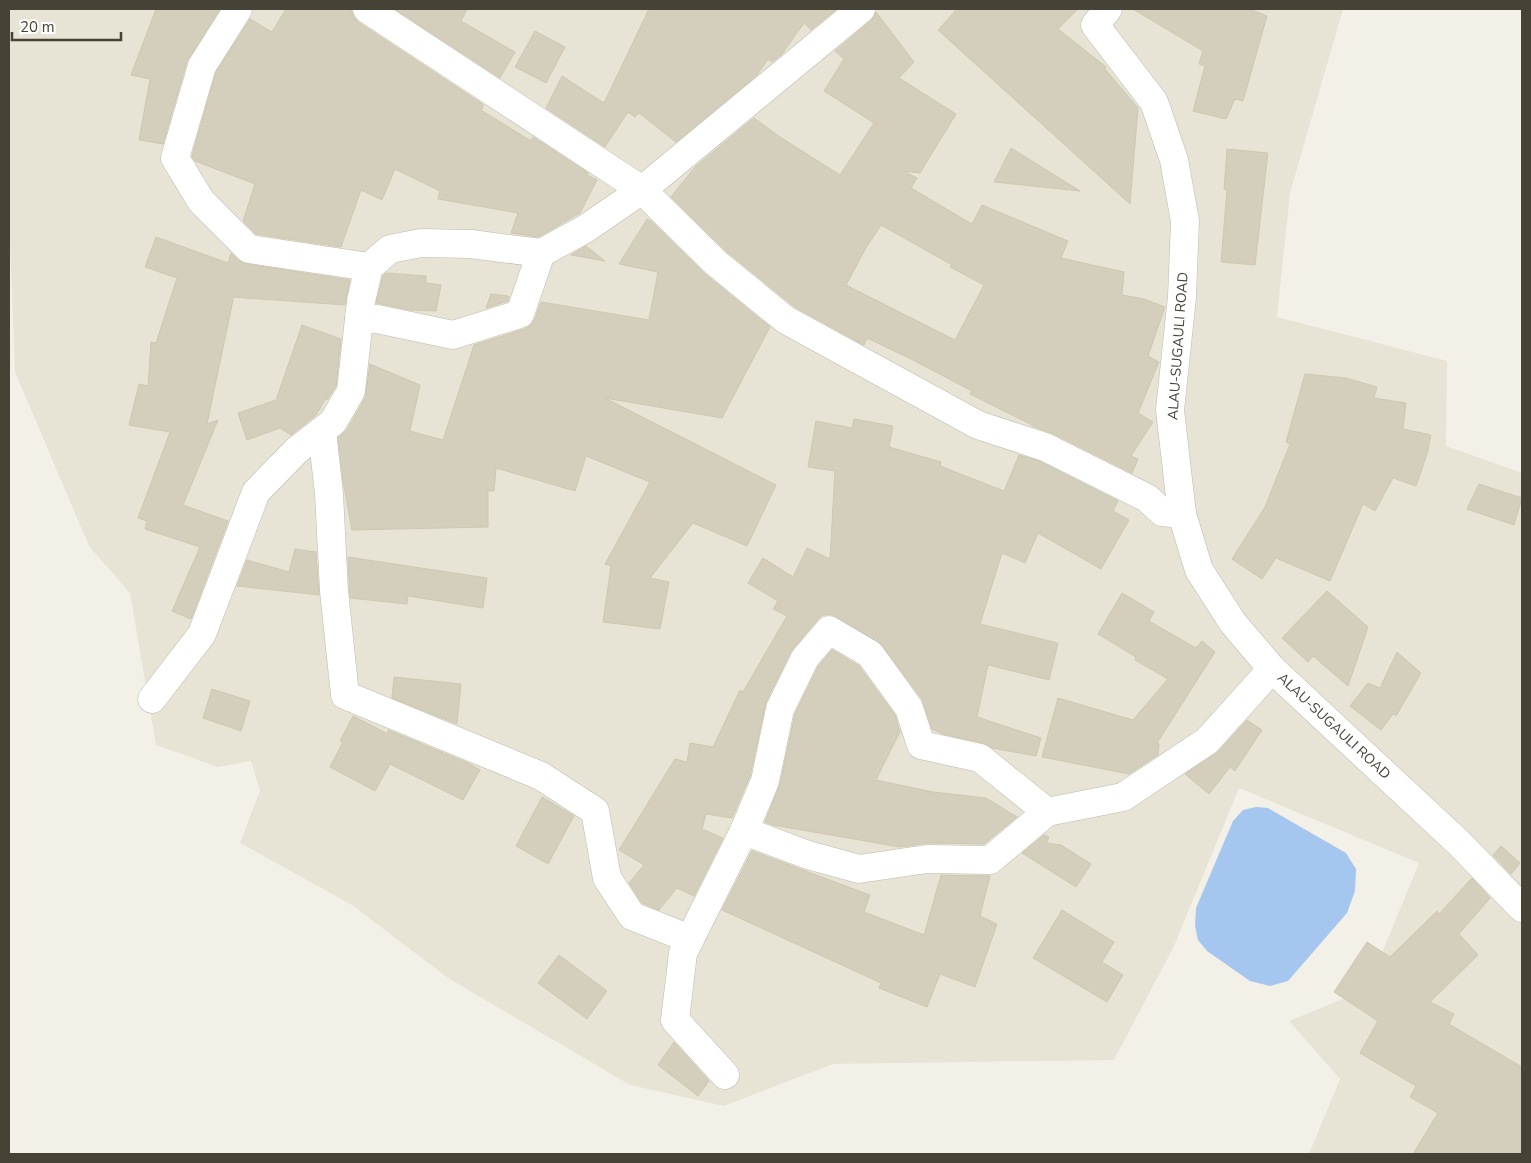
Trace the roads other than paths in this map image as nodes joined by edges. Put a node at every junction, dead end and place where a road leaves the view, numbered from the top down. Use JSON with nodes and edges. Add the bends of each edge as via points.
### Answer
{"nodes":[{"id":1,"x":238,"y":9,"type":"edge"},
{"id":2,"x":861,"y":9,"type":"edge"},
{"id":3,"x":1108,"y":9,"type":"edge"},
{"id":4,"x":371,"y":10,"type":"edge"},
{"id":5,"x":642,"y":190,"type":"junction"},
{"id":6,"x":541,"y":253,"type":"junction"},
{"id":7,"x":370,"y":266,"type":"junction"},
{"id":8,"x":359,"y":318,"type":"junction"},
{"id":9,"x":322,"y":430,"type":"junction"},
{"id":10,"x":1182,"y":514,"type":"junction"},
{"id":11,"x":1272,"y":669,"type":"junction"},
{"id":12,"x":152,"y":699,"type":"dead end"},
{"id":13,"x":1047,"y":812,"type":"junction"},
{"id":14,"x":744,"y":831,"type":"junction"},
{"id":15,"x":1522,"y":908,"type":"edge"},
{"id":16,"x":690,"y":939,"type":"junction"},
{"id":17,"x":725,"y":1075,"type":"dead end"}],
"edges":[{"from":1,"to":7,"type":"street","via":[[202,66],[175,158],[201,201],[249,249]]},
{"from":2,"to":5,"type":"street"},
{"from":3,"to":10,"type":"street","name":"ALAU-SUGAULI ROAD","via":[[1095,25],[1154,102],[1174,160],[1185,221],[1182,297],[1170,410]]},
{"from":4,"to":5,"type":"street"},
{"from":5,"to":6,"type":"street","via":[[586,229]]},
{"from":5,"to":10,"type":"street","via":[[716,263],[786,320],[978,425],[1045,447],[1147,498],[1162,512]]},
{"from":6,"to":7,"type":"street","via":[[470,244],[421,243],[390,249]]},
{"from":6,"to":8,"type":"street","via":[[520,314],[453,335]]},
{"from":7,"to":8,"type":"street"},
{"from":8,"to":9,"type":"street","via":[[351,391],[333,422]]},
{"from":9,"to":12,"type":"street","via":[[256,492],[202,634]]},
{"from":9,"to":16,"type":"street","via":[[345,695],[541,776],[595,811],[607,878],[632,916]]},
{"from":10,"to":11,"type":"street","name":"ALAU-SUGAULI ROAD","via":[[1199,570],[1233,623]]},
{"from":11,"to":13,"type":"street","via":[[1207,741],[1123,797]]},
{"from":11,"to":15,"type":"street","name":"ALAU-SUGAULI ROAD","via":[[1460,844]]},
{"from":13,"to":14,"type":"street","via":[[990,860],[927,860],[859,869]]},
{"from":13,"to":14,"type":"street","via":[[980,758],[921,745],[909,708],[870,654],[829,630],[805,658],[780,709],[765,781]]},
{"from":14,"to":16,"type":"street"},
{"from":16,"to":17,"type":"street","via":[[683,953],[675,1020]]}]}
